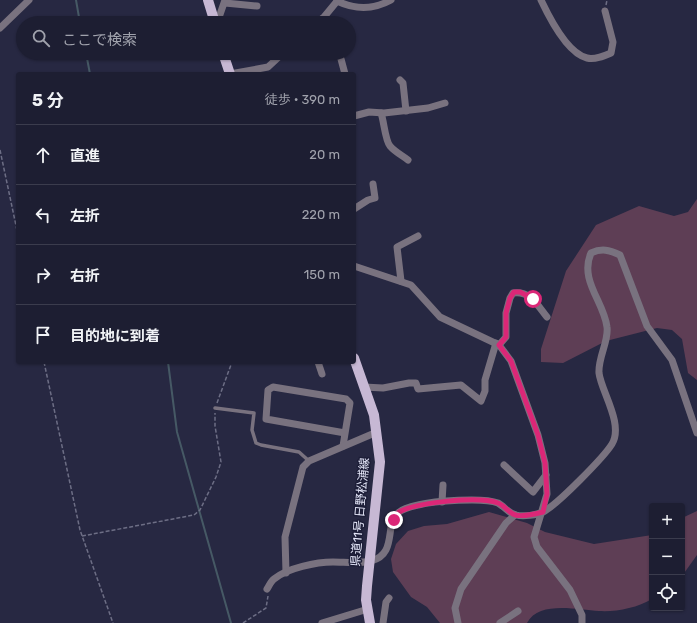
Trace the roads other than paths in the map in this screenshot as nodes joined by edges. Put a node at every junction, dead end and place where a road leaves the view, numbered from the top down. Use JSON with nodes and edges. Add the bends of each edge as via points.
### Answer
{"nodes":[{"id":1,"x":29,"y":0,"type":"edge"},
{"id":2,"x":208,"y":0,"type":"edge"},
{"id":3,"x":338,"y":0,"type":"edge"},
{"id":4,"x":391,"y":0,"type":"edge"},
{"id":5,"x":541,"y":0,"type":"edge"},
{"id":6,"x":225,"y":2,"type":"edge"},
{"id":7,"x":257,"y":6,"type":"dead end"},
{"id":8,"x":605,"y":11,"type":"dead end"},
{"id":9,"x":214,"y":16,"type":"edge"},
{"id":10,"x":219,"y":16,"type":"edge"},
{"id":11,"x":325,"y":16,"type":"edge"},
{"id":12,"x":0,"y":28,"type":"edge"},
{"id":13,"x":225,"y":60,"type":"edge"},
{"id":14,"x":276,"y":60,"type":"edge"},
{"id":15,"x":341,"y":60,"type":"edge"},
{"id":16,"x":229,"y":72,"type":"edge"},
{"id":17,"x":241,"y":72,"type":"edge"},
{"id":18,"x":344,"y":72,"type":"edge"},
{"id":19,"x":400,"y":80,"type":"dead end"},
{"id":20,"x":445,"y":103,"type":"dead end"},
{"id":21,"x":406,"y":111,"type":"junction"},
{"id":22,"x":381,"y":113,"type":"junction"},
{"id":23,"x":356,"y":115,"type":"edge"},
{"id":24,"x":408,"y":160,"type":"dead end"},
{"id":25,"x":373,"y":184,"type":"dead end"},
{"id":26,"x":356,"y":208,"type":"edge"},
{"id":27,"x":418,"y":236,"type":"dead end"},
{"id":28,"x":356,"y":267,"type":"edge"},
{"id":29,"x":401,"y":281,"type":"junction"},
{"id":30,"x":547,"y":317,"type":"dead end"},
{"id":31,"x":497,"y":344,"type":"junction"},
{"id":32,"x":319,"y":364,"type":"edge"},
{"id":33,"x":356,"y":364,"type":"edge"},
{"id":34,"x":322,"y":374,"type":"dead end"},
{"id":35,"x":364,"y":387,"type":"junction"},
{"id":36,"x":215,"y":408,"type":"road end"},
{"id":37,"x":377,"y":432,"type":"junction"},
{"id":38,"x":345,"y":433,"type":"junction"},
{"id":39,"x":697,"y":433,"type":"edge"},
{"id":40,"x":343,"y":446,"type":"junction"},
{"id":41,"x":309,"y":461,"type":"junction"},
{"id":42,"x":504,"y":465,"type":"dead end"},
{"id":43,"x":546,"y":475,"type":"junction"},
{"id":44,"x":443,"y":485,"type":"dead end"},
{"id":45,"x":442,"y":502,"type":"junction"},
{"id":46,"x":543,"y":512,"type":"junction"},
{"id":47,"x":515,"y":515,"type":"junction"},
{"id":48,"x":369,"y":562,"type":"junction"},
{"id":49,"x":286,"y":573,"type":"junction"},
{"id":50,"x":267,"y":589,"type":"road end"},
{"id":51,"x":389,"y":598,"type":"dead end"},
{"id":52,"x":368,"y":609,"type":"junction"},
{"id":53,"x":518,"y":611,"type":"dead end"},
{"id":54,"x":347,"y":619,"type":"edge"},
{"id":55,"x":322,"y":623,"type":"edge"},
{"id":56,"x":370,"y":623,"type":"edge"},
{"id":57,"x":383,"y":623,"type":"edge"},
{"id":58,"x":458,"y":623,"type":"edge"},
{"id":59,"x":500,"y":623,"type":"edge"},
{"id":60,"x":582,"y":623,"type":"edge"}],
"edges":[{"from":1,"to":12,"type":"street"},
{"from":2,"to":9,"type":"main road"},
{"from":3,"to":4,"type":"street","via":[[351,7],[368,8]]},
{"from":3,"to":11,"type":"street"},
{"from":5,"to":8,"type":"street","via":[[551,21],[572,49],[587,58],[602,57],[611,53],[613,42]]},
{"from":6,"to":7,"type":"street"},
{"from":6,"to":10,"type":"street"},
{"from":13,"to":16,"type":"main road"},
{"from":14,"to":17,"type":"street","via":[[268,67]]},
{"from":15,"to":18,"type":"street"},
{"from":19,"to":21,"type":"street","via":[[403,83]]},
{"from":20,"to":21,"type":"street"},
{"from":21,"to":22,"type":"street"},
{"from":22,"to":23,"type":"street","via":[[369,112]]},
{"from":22,"to":24,"type":"street","via":[[386,139],[390,146]]},
{"from":25,"to":26,"type":"street","via":[[376,198]]},
{"from":27,"to":29,"type":"street","via":[[397,247]]},
{"from":28,"to":29,"type":"street"},
{"from":29,"to":31,"type":"street","via":[[411,285],[421,294],[440,317]]},
{"from":30,"to":31,"type":"street","via":[[533,299],[520,292],[514,292],[506,313],[506,337]]},
{"from":31,"to":35,"type":"street","via":[[481,401],[461,386],[418,389],[416,383],[409,383],[383,388]]},
{"from":31,"to":43,"type":"street","via":[[511,361],[526,401],[538,435]]},
{"from":32,"to":34,"type":"street"},
{"from":33,"to":35,"type":"main road","name":"県道11号 日野松浦線"},
{"from":35,"to":37,"type":"main road","name":"県道11号 日野松浦線"},
{"from":36,"to":41,"type":"lane","via":[[254,413],[252,430],[256,442],[299,452]]},
{"from":37,"to":40,"type":"street"},
{"from":37,"to":48,"type":"main road","name":"県道11号 日野松浦線","via":[[380,462]]},
{"from":38,"to":38,"type":"street","via":[[350,403],[346,399],[273,387],[268,390],[266,419]]},
{"from":38,"to":40,"type":"street"},
{"from":39,"to":46,"type":"street","via":[[672,360],[647,326],[620,255],[610,250],[599,250],[590,254],[587,262],[588,276],[607,328],[599,373],[615,425],[612,443],[556,502]]},
{"from":40,"to":41,"type":"street"},
{"from":41,"to":49,"type":"street","via":[[303,467],[285,537]]},
{"from":42,"to":43,"type":"street","via":[[534,492]]},
{"from":43,"to":46,"type":"street","via":[[547,494]]},
{"from":44,"to":45,"type":"street"},
{"from":45,"to":47,"type":"street","via":[[482,500],[499,503]]},
{"from":45,"to":48,"type":"street","via":[[418,505],[398,513],[384,554]]},
{"from":46,"to":47,"type":"street"},
{"from":46,"to":60,"type":"street","via":[[534,538],[537,547],[570,590],[582,615]]},
{"from":47,"to":58,"type":"street","via":[[461,589],[455,608]]},
{"from":48,"to":49,"type":"street","via":[[320,563]]},
{"from":48,"to":52,"type":"main road","name":"県道11号 日野松浦線"},
{"from":49,"to":50,"type":"street","via":[[274,579]]},
{"from":51,"to":57,"type":"street"},
{"from":52,"to":54,"type":"street"},
{"from":52,"to":56,"type":"main road","name":"県道11号 日野松浦線"},
{"from":53,"to":59,"type":"street"},
{"from":54,"to":55,"type":"street"}]}
